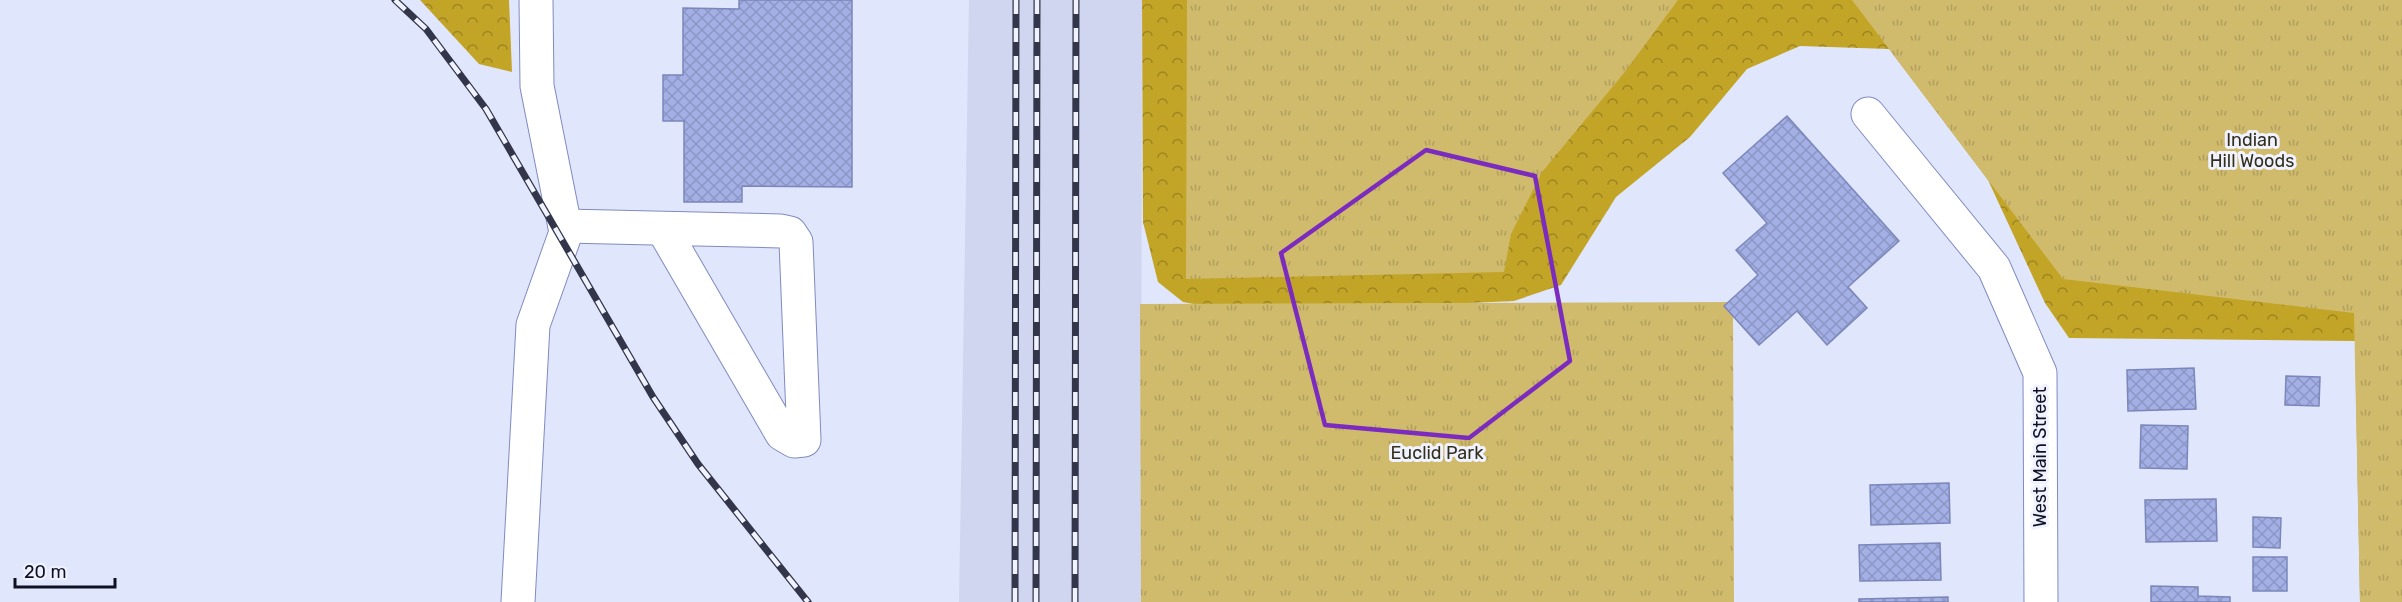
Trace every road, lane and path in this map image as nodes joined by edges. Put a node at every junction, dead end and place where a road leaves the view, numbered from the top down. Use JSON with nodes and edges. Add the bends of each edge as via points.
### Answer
{"nodes":[{"id":1,"x":536,"y":0,"type":"edge"},
{"id":2,"x":1868,"y":114,"type":"dead end"},
{"id":3,"x":565,"y":226,"type":"junction"},
{"id":4,"x":663,"y":229,"type":"junction"},
{"id":5,"x":518,"y":602,"type":"edge"},
{"id":6,"x":2041,"y":602,"type":"edge"}],
"edges":[{"from":1,"to":3,"type":"street","via":[[537,86]]},
{"from":2,"to":6,"type":"street","name":"West Main Street","via":[[1994,268],[2040,373]]},
{"from":3,"to":4,"type":"street"},
{"from":3,"to":5,"type":"street","via":[[532,325]]},
{"from":4,"to":4,"type":"street","via":[[790,233],[796,242],[804,440],[794,441],[782,434]]}]}
